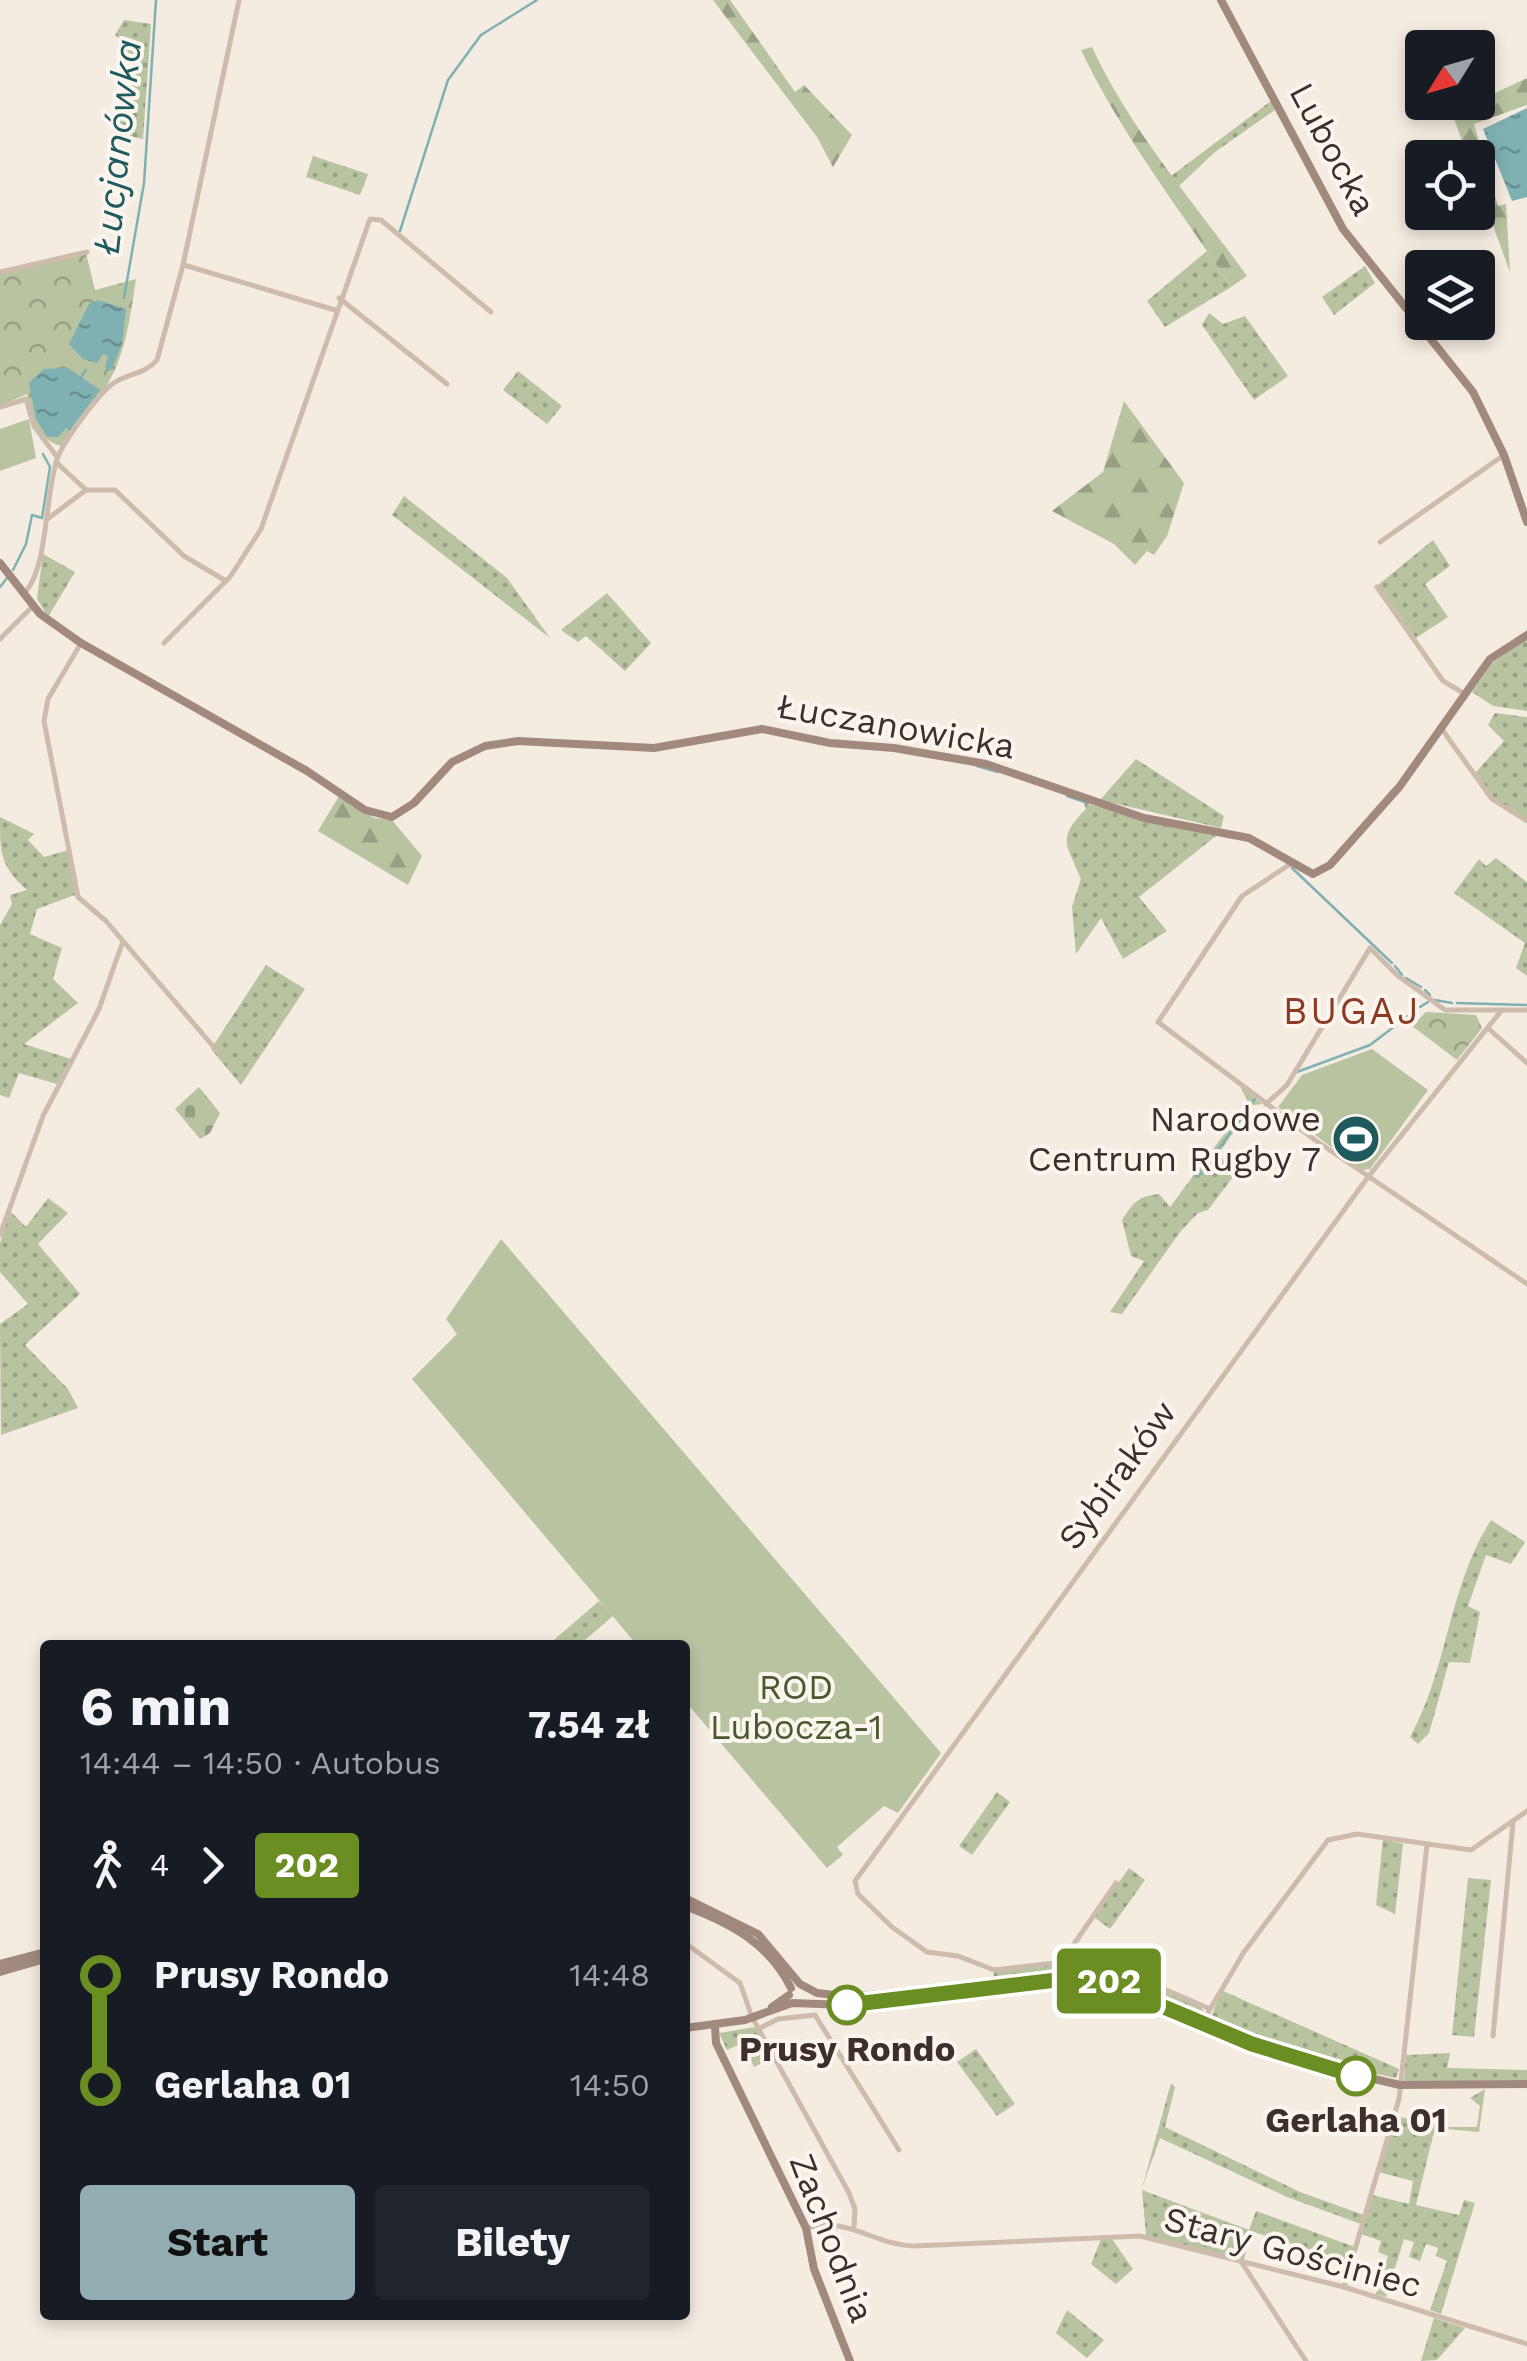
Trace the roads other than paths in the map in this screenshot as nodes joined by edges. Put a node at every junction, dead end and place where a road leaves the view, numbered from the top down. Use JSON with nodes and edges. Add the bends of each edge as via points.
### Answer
{"nodes":[{"id":1,"x":239,"y":0,"type":"edge"},
{"id":2,"x":1221,"y":0,"type":"edge"},
{"id":3,"x":86,"y":252,"type":"dead end"},
{"id":4,"x":184,"y":265,"type":"junction"},
{"id":5,"x":0,"y":272,"type":"edge"},
{"id":6,"x":339,"y":298,"type":"junction"},
{"id":7,"x":334,"y":310,"type":"junction"},
{"id":8,"x":491,"y":312,"type":"dead end"},
{"id":9,"x":448,"y":384,"type":"dead end"},
{"id":10,"x":0,"y":407,"type":"edge"},
{"id":11,"x":1504,"y":456,"type":"junction"},
{"id":12,"x":57,"y":459,"type":"junction"},
{"id":13,"x":86,"y":490,"type":"junction"},
{"id":14,"x":44,"y":522,"type":"junction"},
{"id":15,"x":1527,"y":522,"type":"edge"},
{"id":16,"x":1380,"y":542,"type":"dead end"},
{"id":17,"x":0,"y":563,"type":"edge"},
{"id":18,"x":226,"y":582,"type":"junction"},
{"id":19,"x":1377,"y":588,"type":"dead end"},
{"id":20,"x":24,"y":593,"type":"junction"},
{"id":21,"x":33,"y":606,"type":"junction"},
{"id":22,"x":1527,"y":635,"type":"edge"},
{"id":23,"x":0,"y":639,"type":"edge"},
{"id":24,"x":81,"y":643,"type":"junction"},
{"id":25,"x":164,"y":643,"type":"dead end"},
{"id":26,"x":1465,"y":694,"type":"junction"},
{"id":27,"x":1441,"y":728,"type":"junction"},
{"id":28,"x":1527,"y":821,"type":"edge"},
{"id":29,"x":1292,"y":863,"type":"junction"},
{"id":30,"x":123,"y":940,"type":"junction"},
{"id":31,"x":1527,"y":1010,"type":"edge"},
{"id":32,"x":1501,"y":1012,"type":"junction"},
{"id":33,"x":1490,"y":1029,"type":"junction"},
{"id":34,"x":218,"y":1052,"type":"dead end"},
{"id":35,"x":1527,"y":1063,"type":"edge"},
{"id":36,"x":1266,"y":1104,"type":"junction"},
{"id":37,"x":1368,"y":1177,"type":"junction"},
{"id":38,"x":0,"y":1235,"type":"edge"},
{"id":39,"x":1527,"y":1284,"type":"edge"},
{"id":40,"x":1527,"y":1811,"type":"edge"},
{"id":41,"x":1513,"y":1822,"type":"junction"},
{"id":42,"x":1427,"y":1845,"type":"junction"},
{"id":43,"x":1116,"y":1883,"type":"dead end"},
{"id":44,"x":690,"y":1900,"type":"edge"},
{"id":45,"x":690,"y":1908,"type":"edge"},
{"id":46,"x":690,"y":1947,"type":"edge"},
{"id":47,"x":40,"y":1957,"type":"edge"},
{"id":48,"x":40,"y":1958,"type":"edge"},
{"id":49,"x":1061,"y":1963,"type":"junction"},
{"id":50,"x":0,"y":1964,"type":"edge"},
{"id":51,"x":988,"y":1969,"type":"junction"},
{"id":52,"x":0,"y":1972,"type":"edge"},
{"id":53,"x":990,"y":1986,"type":"junction"},
{"id":54,"x":963,"y":1988,"type":"junction"},
{"id":55,"x":812,"y":1991,"type":"junction"},
{"id":56,"x":793,"y":1992,"type":"junction"},
{"id":57,"x":810,"y":2002,"type":"junction"},
{"id":58,"x":1208,"y":2008,"type":"junction"},
{"id":59,"x":752,"y":2018,"type":"junction"},
{"id":60,"x":1203,"y":2021,"type":"junction"},
{"id":61,"x":715,"y":2026,"type":"junction"},
{"id":62,"x":690,"y":2028,"type":"edge"},
{"id":63,"x":758,"y":2029,"type":"junction"},
{"id":64,"x":1493,"y":2036,"type":"dead end"},
{"id":65,"x":1387,"y":2083,"type":"junction"},
{"id":66,"x":1527,"y":2084,"type":"edge"},
{"id":67,"x":1400,"y":2085,"type":"junction"},
{"id":68,"x":1398,"y":2098,"type":"junction"},
{"id":69,"x":899,"y":2150,"type":"dead end"},
{"id":70,"x":854,"y":2226,"type":"junction"},
{"id":71,"x":806,"y":2228,"type":"junction"},
{"id":72,"x":1240,"y":2261,"type":"junction"},
{"id":73,"x":1344,"y":2287,"type":"junction"},
{"id":74,"x":1527,"y":2344,"type":"edge"},
{"id":75,"x":850,"y":2361,"type":"edge"},
{"id":76,"x":1306,"y":2361,"type":"edge"}],
"edges":[{"from":1,"to":4,"type":"street"},
{"from":2,"to":11,"type":"street","name":"Lubocka","via":[[1342,229],[1469,384]]},
{"from":3,"to":5,"type":"street"},
{"from":4,"to":7,"type":"street"},
{"from":4,"to":12,"type":"street","via":[[157,360],[104,391]]},
{"from":6,"to":7,"type":"street"},
{"from":6,"to":8,"type":"street","via":[[373,218]]},
{"from":6,"to":9,"type":"street"},
{"from":7,"to":18,"type":"street","via":[[268,513]]},
{"from":10,"to":12,"type":"street","via":[[26,400],[34,426]]},
{"from":11,"to":15,"type":"street","name":"Lubocka"},
{"from":11,"to":16,"type":"street"},
{"from":12,"to":13,"type":"street"},
{"from":12,"to":14,"type":"street"},
{"from":13,"to":14,"type":"street"},
{"from":13,"to":18,"type":"street","via":[[124,495],[184,556]]},
{"from":14,"to":20,"type":"street","via":[[36,576]]},
{"from":17,"to":20,"type":"street","name":"Łuczanowicka"},
{"from":18,"to":25,"type":"street"},
{"from":19,"to":26,"type":"street","via":[[1443,681]]},
{"from":20,"to":21,"type":"street","name":"Łuczanowicka"},
{"from":21,"to":23,"type":"street"},
{"from":21,"to":24,"type":"street","name":"Łuczanowicka"},
{"from":22,"to":26,"type":"street","via":[[1495,654]]},
{"from":24,"to":29,"type":"street","name":"Łuczanowicka","via":[[366,810],[392,816],[414,803],[452,762],[485,746],[518,741],[654,748],[762,729],[986,764],[1144,818],[1255,840]]},
{"from":24,"to":30,"type":"street","via":[[48,699],[44,728],[78,897]]},
{"from":26,"to":27,"type":"street"},
{"from":27,"to":28,"type":"street","via":[[1492,799]]},
{"from":27,"to":29,"type":"street","via":[[1400,786],[1328,866],[1310,874]]},
{"from":29,"to":36,"type":"street","via":[[1242,896],[1158,1022]]},
{"from":30,"to":34,"type":"street"},
{"from":30,"to":38,"type":"street","via":[[99,1009],[42,1116]]},
{"from":31,"to":32,"type":"street"},
{"from":32,"to":33,"type":"street","name":"Sybiraków"},
{"from":32,"to":36,"type":"street","via":[[1438,1007],[1370,948],[1287,1085]]},
{"from":33,"to":35,"type":"street"},
{"from":33,"to":37,"type":"street","name":"Sybiraków"},
{"from":36,"to":37,"type":"street"},
{"from":37,"to":39,"type":"street"},
{"from":37,"to":51,"type":"street","name":"Sybiraków","via":[[855,1881],[858,1894],[914,1945]]},
{"from":40,"to":41,"type":"street"},
{"from":41,"to":42,"type":"street","via":[[1472,1850]]},
{"from":41,"to":64,"type":"street"},
{"from":42,"to":58,"type":"street","via":[[1357,1834],[1328,1840]]},
{"from":42,"to":67,"type":"street"},
{"from":43,"to":49,"type":"street"},
{"from":44,"to":56,"type":"street","via":[[758,1934]]},
{"from":45,"to":56,"type":"street","via":[[756,1941]]},
{"from":46,"to":59,"type":"street","via":[[740,1983]]},
{"from":47,"to":50,"type":"street"},
{"from":48,"to":52,"type":"street"},
{"from":49,"to":51,"type":"street"},
{"from":49,"to":58,"type":"street","via":[[1116,1968]]},
{"from":51,"to":53,"type":"street"},
{"from":53,"to":54,"type":"street"},
{"from":53,"to":60,"type":"street","via":[[1090,1976]]},
{"from":54,"to":55,"type":"street","via":[[852,1997]]},
{"from":54,"to":57,"type":"street","via":[[847,2005]]},
{"from":55,"to":56,"type":"street"},
{"from":55,"to":57,"type":"street"},
{"from":56,"to":57,"type":"street","via":[[801,2006]]},
{"from":56,"to":59,"type":"street"},
{"from":58,"to":60,"type":"street"},
{"from":59,"to":61,"type":"street"},
{"from":59,"to":63,"type":"street"},
{"from":60,"to":65,"type":"street","via":[[1301,2062]]},
{"from":61,"to":62,"type":"street"},
{"from":61,"to":71,"type":"street","name":"Zachodnia","via":[[716,2043]]},
{"from":63,"to":69,"type":"street","via":[[778,2019],[815,2016]]},
{"from":63,"to":70,"type":"street","via":[[850,2193]]},
{"from":65,"to":67,"type":"street"},
{"from":65,"to":68,"type":"street"},
{"from":66,"to":67,"type":"street"},
{"from":67,"to":68,"type":"street"},
{"from":68,"to":73,"type":"street"},
{"from":70,"to":71,"type":"street","name":"Stary Gościniec"},
{"from":70,"to":72,"type":"street","name":"Stary Gościniec","via":[[902,2246],[1140,2236]]},
{"from":71,"to":75,"type":"street","name":"Zachodnia"},
{"from":72,"to":73,"type":"street","name":"Stary Gościniec"},
{"from":72,"to":76,"type":"street"},
{"from":73,"to":74,"type":"street","name":"Stary Gościniec"}]}
